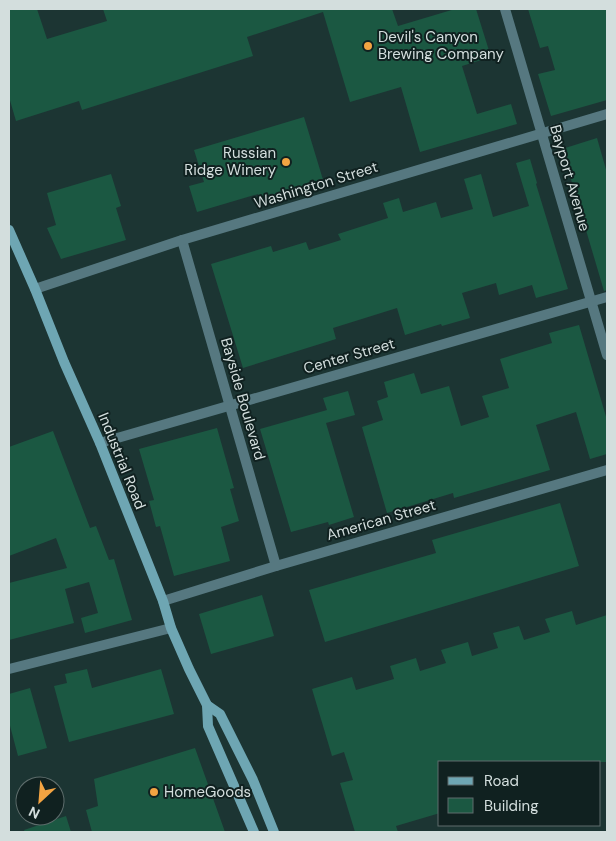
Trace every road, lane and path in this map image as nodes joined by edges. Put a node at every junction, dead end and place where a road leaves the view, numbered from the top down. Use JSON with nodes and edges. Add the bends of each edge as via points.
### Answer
{"nodes":[{"id":1,"x":504,"y":9,"type":"edge"},
{"id":2,"x":607,"y":114,"type":"edge"},
{"id":3,"x":541,"y":133,"type":"junction"},
{"id":4,"x":9,"y":230,"type":"edge"},
{"id":5,"x":182,"y":240,"type":"junction"},
{"id":6,"x":35,"y":289,"type":"junction"},
{"id":7,"x":607,"y":296,"type":"edge"},
{"id":8,"x":591,"y":302,"type":"junction"},
{"id":9,"x":607,"y":355,"type":"edge"},
{"id":10,"x":230,"y":407,"type":"junction"},
{"id":11,"x":100,"y":443,"type":"junction"},
{"id":12,"x":607,"y":470,"type":"edge"},
{"id":13,"x":276,"y":566,"type":"junction"},
{"id":14,"x":163,"y":601,"type":"junction"},
{"id":15,"x":171,"y":628,"type":"junction"},
{"id":16,"x":9,"y":670,"type":"edge"},
{"id":17,"x":207,"y":705,"type":"junction"},
{"id":18,"x":254,"y":832,"type":"edge"},
{"id":19,"x":274,"y":832,"type":"edge"}],
"edges":[{"from":1,"to":3,"type":"street","name":"Bayport Avenue"},
{"from":2,"to":3,"type":"street","name":"Washington Street"},
{"from":3,"to":5,"type":"street","name":"Washington Street"},
{"from":3,"to":8,"type":"street","name":"Bayport Avenue"},
{"from":4,"to":6,"type":"main road","name":"Industrial Road"},
{"from":5,"to":6,"type":"street","name":"Washington Street"},
{"from":5,"to":10,"type":"street","name":"Bayside Boulevard"},
{"from":6,"to":11,"type":"main road","name":"Industrial Road"},
{"from":7,"to":8,"type":"street","name":"Center Street"},
{"from":8,"to":9,"type":"street","name":"Bayport Avenue"},
{"from":8,"to":10,"type":"street","name":"Center Street"},
{"from":10,"to":11,"type":"street","name":"Center Street"},
{"from":10,"to":13,"type":"street","name":"Bayside Boulevard"},
{"from":11,"to":14,"type":"main road","name":"Industrial Road"},
{"from":12,"to":13,"type":"street","name":"American Street"},
{"from":13,"to":14,"type":"street","name":"American Street"},
{"from":14,"to":15,"type":"main road","name":"Industrial Road"},
{"from":15,"to":16,"type":"street"},
{"from":15,"to":17,"type":"main road","name":"Industrial Road"},
{"from":17,"to":18,"type":"main road","name":"Industrial Road","via":[[208,726]]},
{"from":17,"to":19,"type":"main road","name":"Industrial Road","via":[[220,714]]}]}
